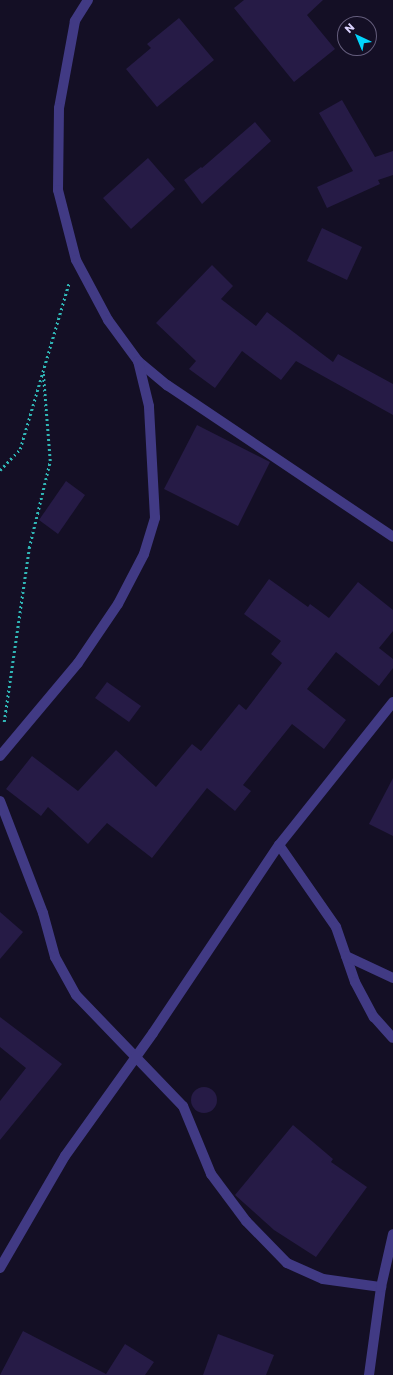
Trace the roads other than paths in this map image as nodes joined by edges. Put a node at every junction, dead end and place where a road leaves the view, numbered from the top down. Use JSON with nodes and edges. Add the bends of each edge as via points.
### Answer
{"nodes":[{"id":1,"x":88,"y":0,"type":"edge"},
{"id":2,"x":138,"y":361,"type":"junction"},
{"id":3,"x":393,"y":537,"type":"edge"},
{"id":4,"x":393,"y":702,"type":"edge"},
{"id":5,"x":0,"y":756,"type":"edge"},
{"id":6,"x":0,"y":801,"type":"edge"},
{"id":7,"x":279,"y":845,"type":"junction"},
{"id":8,"x":346,"y":956,"type":"junction"},
{"id":9,"x":393,"y":978,"type":"edge"},
{"id":10,"x":393,"y":1038,"type":"edge"},
{"id":11,"x":135,"y":1059,"type":"junction"},
{"id":12,"x":393,"y":1234,"type":"edge"},
{"id":13,"x":0,"y":1268,"type":"edge"},
{"id":14,"x":381,"y":1287,"type":"junction"},
{"id":15,"x":369,"y":1375,"type":"edge"}],
"edges":[{"from":1,"to":2,"type":"street","via":[[75,21],[59,108],[58,190],[76,260],[108,320]]},
{"from":2,"to":3,"type":"street","via":[[167,385]]},
{"from":2,"to":5,"type":"street","via":[[149,406],[154,518],[144,554],[118,604],[78,663]]},
{"from":4,"to":7,"type":"street"},
{"from":6,"to":11,"type":"street","via":[[43,913],[55,957],[76,995]]},
{"from":7,"to":8,"type":"street","via":[[336,927]]},
{"from":7,"to":11,"type":"street"},
{"from":8,"to":9,"type":"street"},
{"from":8,"to":10,"type":"street","via":[[355,982],[374,1017]]},
{"from":11,"to":13,"type":"street","via":[[65,1156]]},
{"from":11,"to":14,"type":"street","via":[[183,1106],[211,1174],[246,1221],[287,1263],[323,1279]]},
{"from":12,"to":14,"type":"street"},
{"from":14,"to":15,"type":"street"}]}
